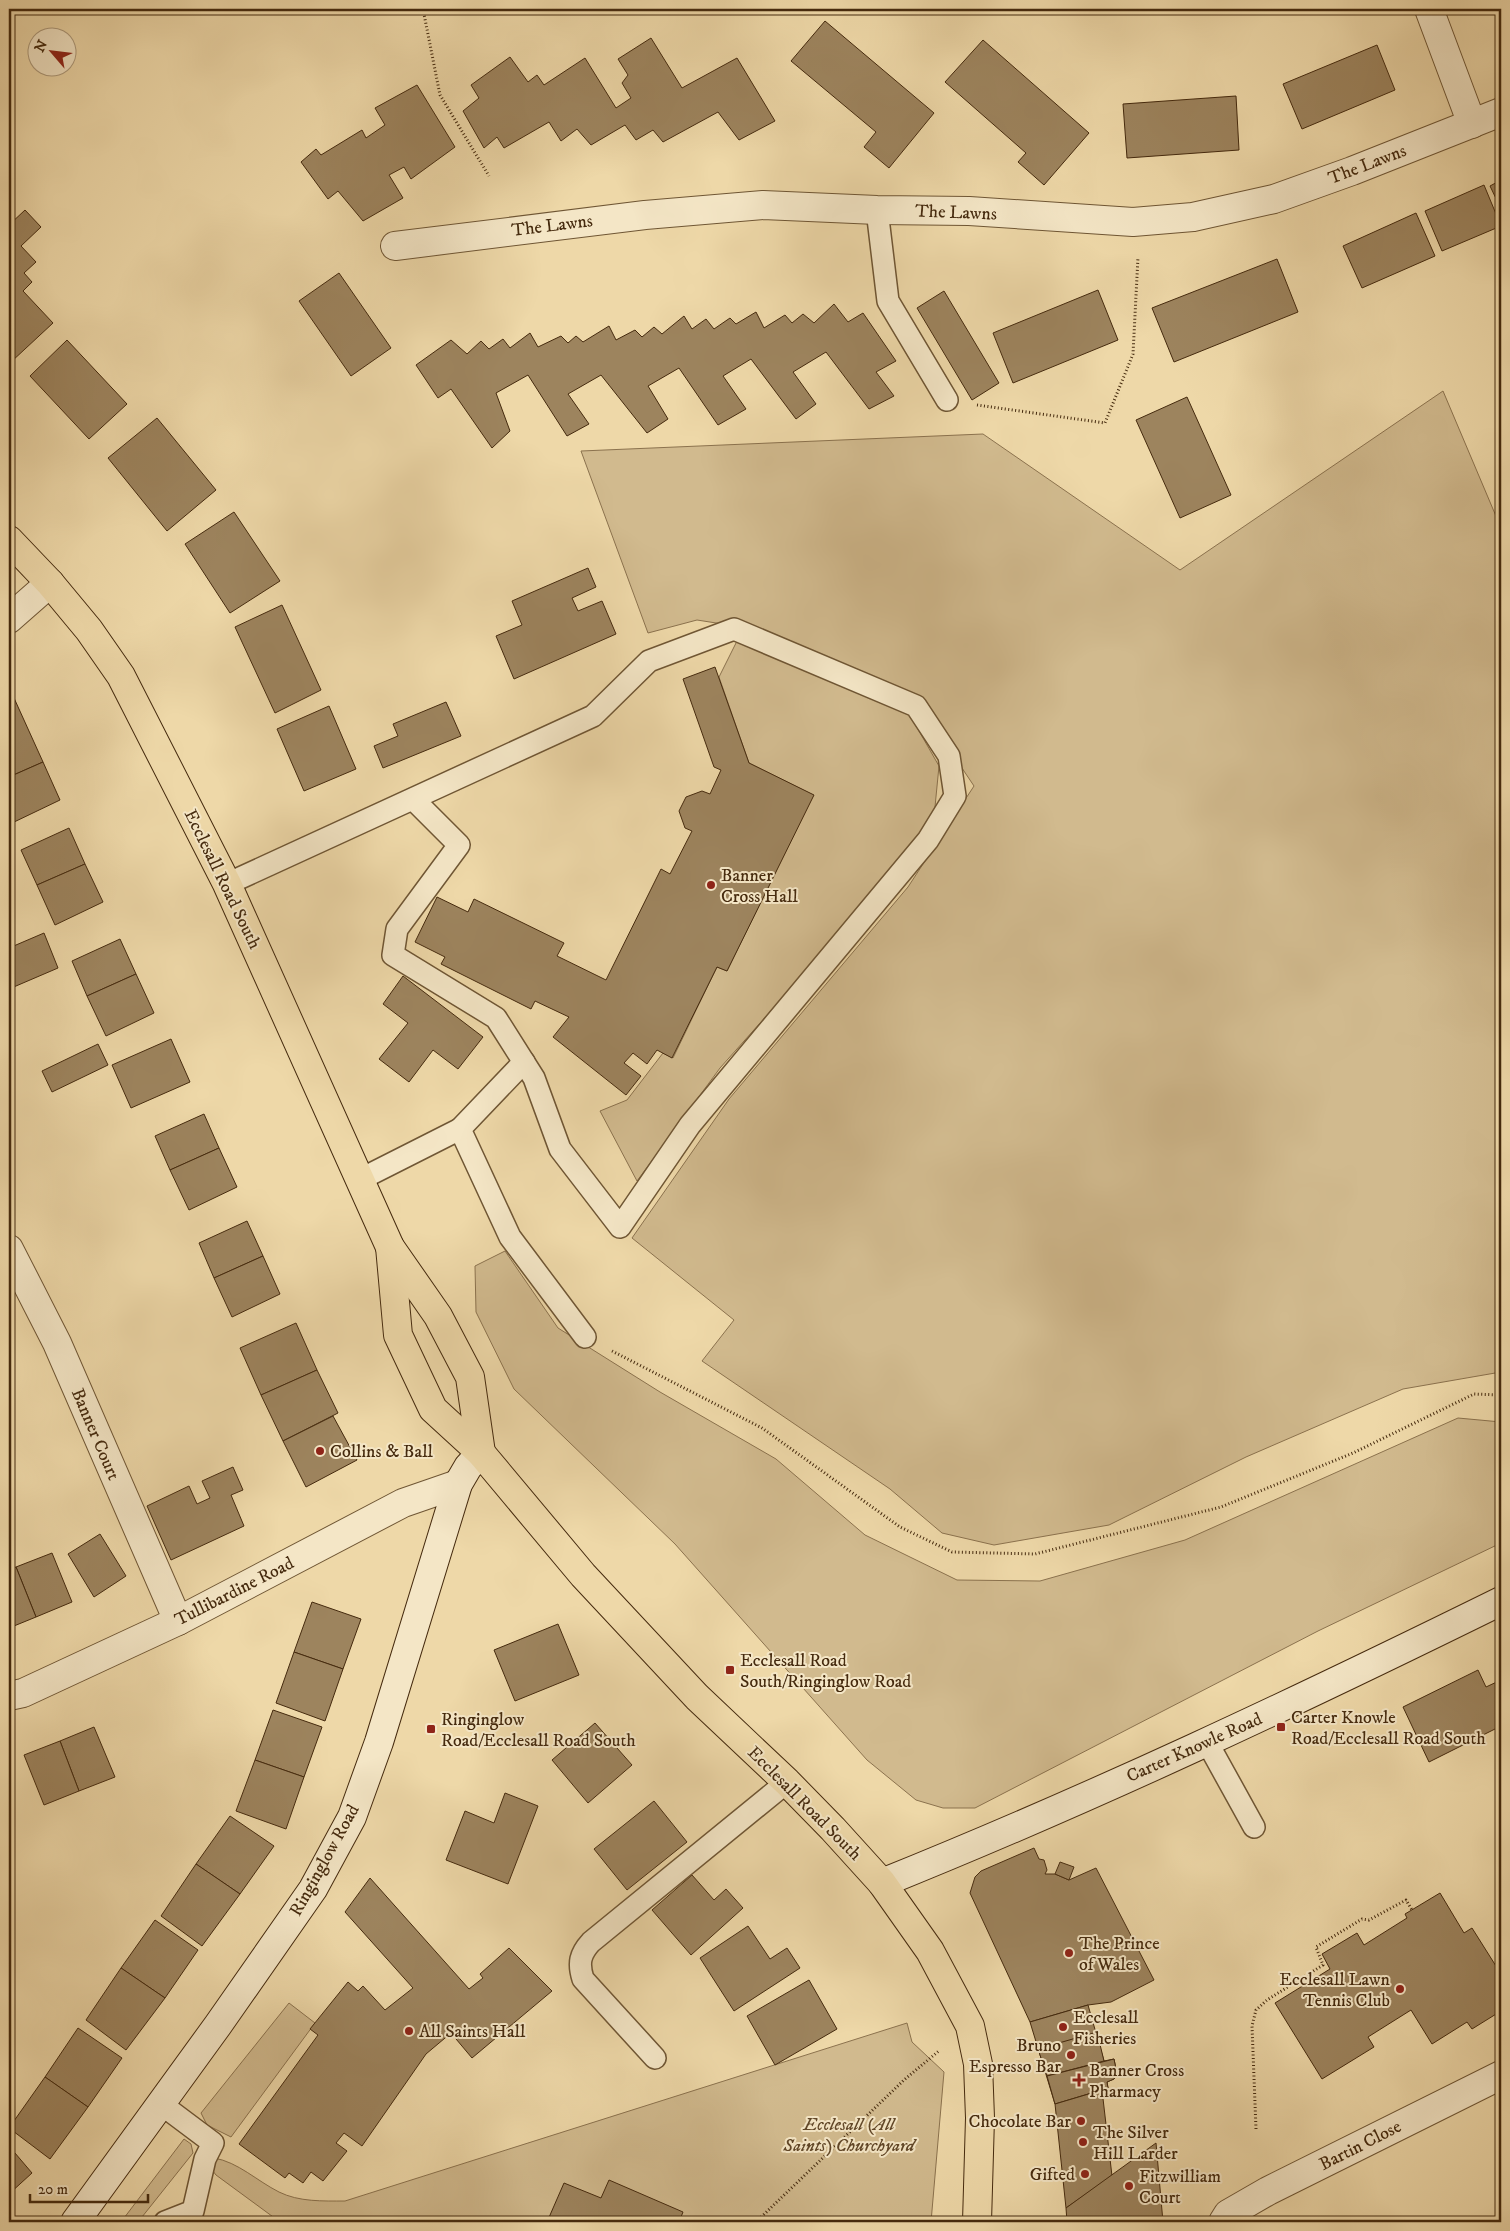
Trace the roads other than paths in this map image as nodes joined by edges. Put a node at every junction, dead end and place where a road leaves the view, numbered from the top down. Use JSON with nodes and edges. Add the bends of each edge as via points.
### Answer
{"nodes":[{"id":1,"x":1429,"y":9,"type":"edge"},
{"id":2,"x":1501,"y":112,"type":"edge"},
{"id":3,"x":1472,"y":124,"type":"junction"},
{"id":4,"x":877,"y":210,"type":"junction"},
{"id":5,"x":395,"y":246,"type":"dead end"},
{"id":6,"x":947,"y":400,"type":"road end"},
{"id":7,"x":9,"y":540,"type":"edge"},
{"id":8,"x":50,"y":583,"type":"junction"},
{"id":9,"x":9,"y":619,"type":"edge"},
{"id":10,"x":413,"y":799,"type":"junction"},
{"id":11,"x":226,"y":884,"type":"junction"},
{"id":12,"x":524,"y":1062,"type":"junction"},
{"id":13,"x":460,"y":1128,"type":"junction"},
{"id":14,"x":361,"y":1179,"type":"junction"},
{"id":15,"x":390,"y":1247,"type":"junction"},
{"id":16,"x":9,"y":1249,"type":"edge"},
{"id":17,"x":585,"y":1337,"type":"road end"},
{"id":18,"x":481,"y":1453,"type":"junction"},
{"id":19,"x":458,"y":1484,"type":"junction"},
{"id":20,"x":1501,"y":1601,"type":"edge"},
{"id":21,"x":178,"y":1621,"type":"junction"},
{"id":22,"x":9,"y":1696,"type":"edge"},
{"id":23,"x":1207,"y":1742,"type":"junction"},
{"id":24,"x":788,"y":1782,"type":"junction"},
{"id":25,"x":1254,"y":1828,"type":"dead end"},
{"id":26,"x":882,"y":1882,"type":"junction"},
{"id":27,"x":655,"y":2058,"type":"dead end"},
{"id":28,"x":1501,"y":2075,"type":"edge"},
{"id":29,"x":161,"y":2104,"type":"junction"},
{"id":30,"x":75,"y":2222,"type":"edge"},
{"id":31,"x":165,"y":2222,"type":"edge"},
{"id":32,"x":977,"y":2222,"type":"edge"},
{"id":33,"x":1223,"y":2222,"type":"edge"}],
"edges":[{"from":1,"to":3,"type":"street"},
{"from":2,"to":3,"type":"street","name":"The Lawns"},
{"from":3,"to":4,"type":"street","name":"The Lawns","via":[[1274,199],[1193,217],[1133,222],[969,211]]},
{"from":4,"to":5,"type":"street","name":"The Lawns","via":[[763,205],[645,215]]},
{"from":4,"to":6,"type":"lane","via":[[888,301]]},
{"from":7,"to":8,"type":"main road","name":"Ecclesall Road South"},
{"from":8,"to":9,"type":"street"},
{"from":8,"to":11,"type":"main road","name":"Ecclesall Road South","via":[[121,676]]},
{"from":10,"to":11,"type":"lane"},
{"from":10,"to":12,"type":"lane","via":[[459,845],[396,929],[393,955],[496,1018]]},
{"from":10,"to":12,"type":"lane","via":[[593,716],[649,661],[734,630],[916,706],[949,756],[955,796],[928,840],[690,1125],[620,1227],[560,1149],[534,1078]]},
{"from":11,"to":14,"type":"main road","name":"Ecclesall Road South"},
{"from":12,"to":13,"type":"lane"},
{"from":13,"to":14,"type":"lane"},
{"from":13,"to":17,"type":"lane","via":[[510,1237]]},
{"from":14,"to":15,"type":"main road","name":"Ecclesall Road South"},
{"from":15,"to":18,"type":"main road","name":"Ecclesall Road South","via":[[438,1316],[470,1377]]},
{"from":15,"to":18,"type":"main road","name":"Ecclesall Road South","via":[[398,1335],[433,1409]]},
{"from":16,"to":21,"type":"street","name":"Banner Court","via":[[57,1342]]},
{"from":18,"to":19,"type":"street","name":"Ringinglow Road"},
{"from":18,"to":24,"type":"main road","name":"Ecclesall Road South","via":[[597,1590],[697,1697]]},
{"from":19,"to":21,"type":"street","name":"Tullibardine Road","via":[[409,1500]]},
{"from":19,"to":29,"type":"street","name":"Ringinglow Road","via":[[379,1742],[352,1818],[313,1889]]},
{"from":20,"to":23,"type":"street","name":"Carter Knowle Road"},
{"from":21,"to":22,"type":"street","name":"Tullibardine Road"},
{"from":23,"to":25,"type":"lane"},
{"from":23,"to":26,"type":"street","name":"Carter Knowle Road","via":[[987,1841]]},
{"from":24,"to":26,"type":"main road","name":"Ecclesall Road South"},
{"from":24,"to":27,"type":"lane","via":[[591,1942],[582,1954],[579,1962],[583,1979]]},
{"from":26,"to":32,"type":"main road","name":"Ecclesall Road South","via":[[930,1951],[970,2026],[978,2064],[980,2109]]},
{"from":28,"to":33,"type":"street","name":"Bartin Close","via":[[1268,2191],[1228,2214]]},
{"from":29,"to":30,"type":"street","name":"Ringinglow Road"},
{"from":29,"to":31,"type":"lane","via":[[213,2143],[205,2159],[193,2210]]}]}
